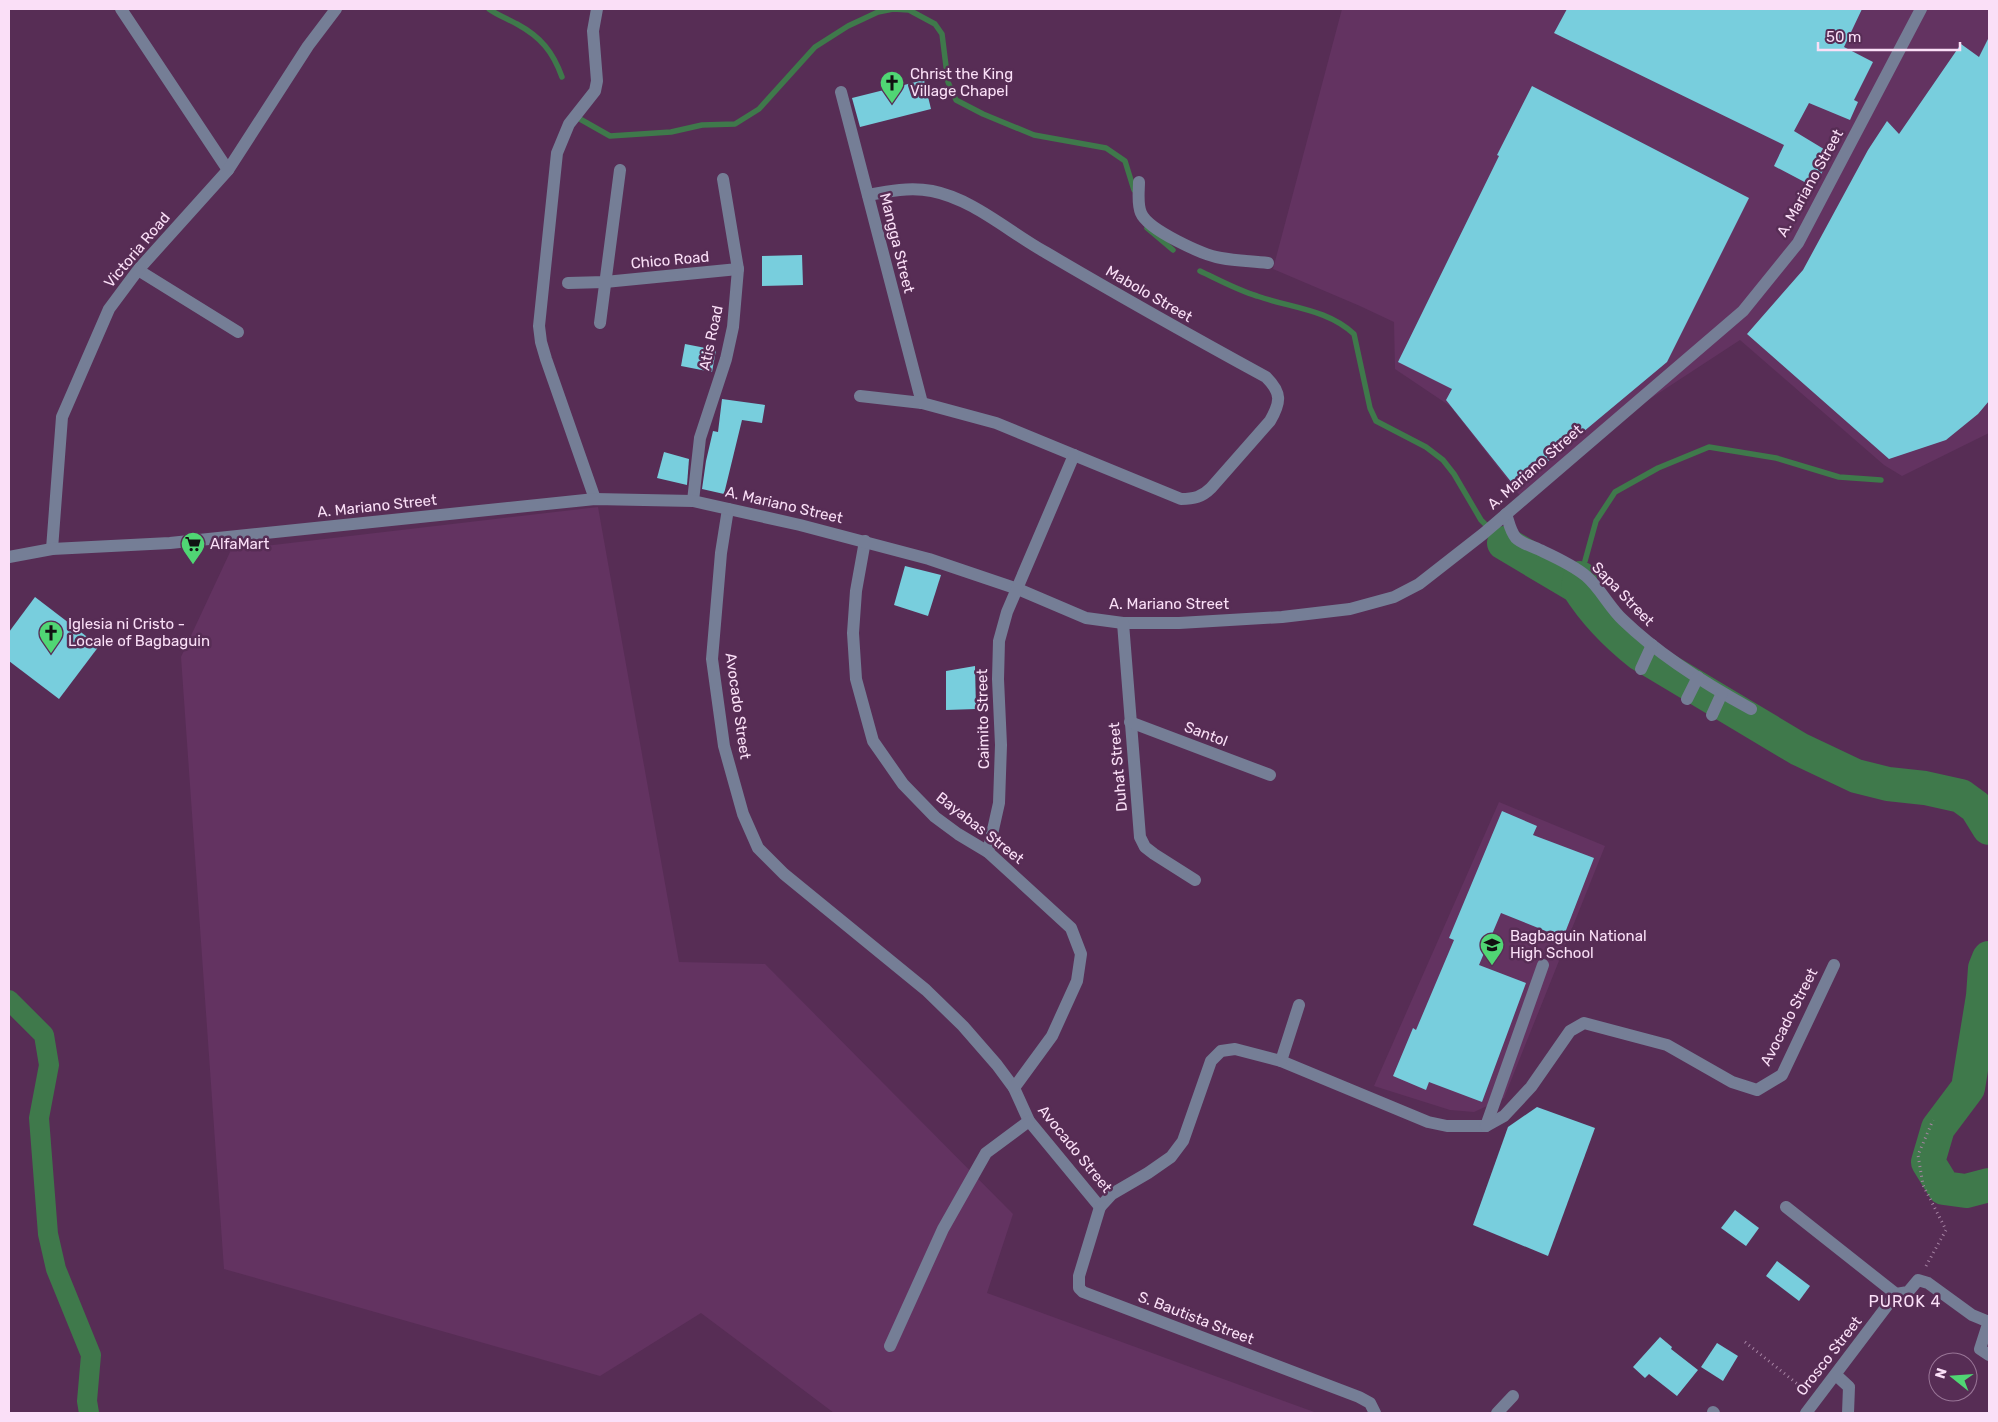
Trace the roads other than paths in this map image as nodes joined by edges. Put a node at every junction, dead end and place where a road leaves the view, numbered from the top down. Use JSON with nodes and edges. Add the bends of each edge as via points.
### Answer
{"nodes":[{"id":1,"x":121,"y":9,"type":"edge"},
{"id":2,"x":336,"y":9,"type":"edge"},
{"id":3,"x":597,"y":9,"type":"edge"},
{"id":4,"x":1921,"y":9,"type":"edge"},
{"id":5,"x":842,"y":92,"type":"dead end"},
{"id":6,"x":228,"y":170,"type":"junction"},
{"id":7,"x":620,"y":170,"type":"dead end"},
{"id":8,"x":723,"y":179,"type":"dead end"},
{"id":9,"x":1138,"y":182,"type":"dead end"},
{"id":10,"x":868,"y":195,"type":"junction"},
{"id":11,"x":1268,"y":263,"type":"dead end"},
{"id":12,"x":738,"y":269,"type":"junction"},
{"id":13,"x":138,"y":270,"type":"junction"},
{"id":14,"x":605,"y":282,"type":"junction"},
{"id":15,"x":568,"y":284,"type":"dead end"},
{"id":16,"x":600,"y":323,"type":"dead end"},
{"id":17,"x":238,"y":332,"type":"dead end"},
{"id":18,"x":860,"y":396,"type":"dead end"},
{"id":19,"x":922,"y":403,"type":"junction"},
{"id":20,"x":1074,"y":455,"type":"junction"},
{"id":21,"x":594,"y":499,"type":"junction"},
{"id":22,"x":693,"y":501,"type":"junction"},
{"id":23,"x":728,"y":509,"type":"junction"},
{"id":24,"x":1503,"y":516,"type":"junction"},
{"id":25,"x":865,"y":541,"type":"junction"},
{"id":26,"x":52,"y":549,"type":"junction"},
{"id":27,"x":9,"y":557,"type":"edge"},
{"id":28,"x":1018,"y":589,"type":"junction"},
{"id":29,"x":1123,"y":623,"type":"junction"},
{"id":30,"x":1751,"y":709,"type":"dead end"},
{"id":31,"x":1130,"y":722,"type":"junction"},
{"id":32,"x":1270,"y":775,"type":"dead end"},
{"id":33,"x":988,"y":852,"type":"junction"},
{"id":34,"x":1195,"y":880,"type":"dead end"},
{"id":35,"x":1542,"y":965,"type":"dead end"},
{"id":36,"x":1834,"y":965,"type":"dead end"},
{"id":37,"x":1299,"y":1005,"type":"dead end"},
{"id":38,"x":1281,"y":1061,"type":"junction"},
{"id":39,"x":1014,"y":1088,"type":"junction"},
{"id":40,"x":1029,"y":1122,"type":"junction"},
{"id":41,"x":1486,"y":1126,"type":"junction"},
{"id":42,"x":1100,"y":1207,"type":"junction"},
{"id":43,"x":1786,"y":1207,"type":"dead end"},
{"id":44,"x":1896,"y":1294,"type":"junction"},
{"id":45,"x":1989,"y":1321,"type":"edge"},
{"id":46,"x":890,"y":1346,"type":"dead end"},
{"id":47,"x":1989,"y":1355,"type":"edge"},
{"id":48,"x":1836,"y":1374,"type":"junction"},
{"id":49,"x":1513,"y":1396,"type":"dead end"},
{"id":50,"x":1375,"y":1413,"type":"edge"},
{"id":51,"x":1497,"y":1413,"type":"edge"},
{"id":52,"x":1806,"y":1413,"type":"edge"},
{"id":53,"x":1848,"y":1413,"type":"edge"}],
"edges":[{"from":1,"to":6,"type":"street"},
{"from":2,"to":6,"type":"street","name":"Victoria Road","via":[[308,46]]},
{"from":3,"to":21,"type":"street","via":[[592,31],[598,81],[595,91],[569,124],[557,153],[539,326],[540,342]]},
{"from":4,"to":24,"type":"street","name":"A. Mariano Street","via":[[1817,210],[1798,243],[1770,279],[1743,311]]},
{"from":5,"to":10,"type":"street","name":"Mangga Street"},
{"from":6,"to":13,"type":"street","name":"Victoria Road"},
{"from":7,"to":14,"type":"street","name":"Chico Road"},
{"from":8,"to":12,"type":"street","name":"Atis Road"},
{"from":9,"to":11,"type":"street","via":[[1141,214],[1152,226],[1190,247],[1220,258]]},
{"from":10,"to":19,"type":"street","name":"Mangga Street"},
{"from":10,"to":20,"type":"street","name":"Mabolo Street","via":[[910,189],[933,191],[955,199],[1138,307],[1266,377],[1275,386],[1279,397],[1270,421],[1211,488],[1192,499],[1169,495]]},
{"from":12,"to":14,"type":"street","name":"Chico Road"},
{"from":12,"to":22,"type":"street","name":"Atis Road","via":[[733,327],[700,438]]},
{"from":13,"to":17,"type":"street"},
{"from":13,"to":26,"type":"street","name":"Victoria Road","via":[[110,309],[62,417]]},
{"from":14,"to":15,"type":"street"},
{"from":14,"to":16,"type":"street","name":"Chico Road"},
{"from":18,"to":19,"type":"street"},
{"from":19,"to":20,"type":"street","via":[[996,423]]},
{"from":20,"to":28,"type":"street"},
{"from":21,"to":22,"type":"street","name":"A. Mariano Street"},
{"from":21,"to":26,"type":"street","name":"A. Mariano Street","via":[[170,543]]},
{"from":22,"to":23,"type":"street","name":"A. Mariano Street"},
{"from":23,"to":25,"type":"street","name":"A. Mariano Street"},
{"from":23,"to":39,"type":"street","name":"Avocado Street","via":[[712,659],[724,746],[752,836],[758,848],[784,874],[926,990],[963,1026]]},
{"from":24,"to":29,"type":"street","name":"A. Mariano Street","via":[[1419,584],[1394,598],[1350,609],[1282,617]]},
{"from":24,"to":30,"type":"street","name":"Sapa Street","via":[[1516,538],[1571,565],[1586,576],[1604,595],[1647,655],[1717,703]]},
{"from":25,"to":28,"type":"street","name":"A. Mariano Street"},
{"from":25,"to":33,"type":"street","name":"Bayabas Street","via":[[856,591],[853,634],[856,679],[873,740],[903,784],[935,817]]},
{"from":26,"to":27,"type":"street","name":"A. Mariano Street"},
{"from":28,"to":29,"type":"street","name":"A. Mariano Street","via":[[1086,618]]},
{"from":28,"to":33,"type":"street","name":"Caimito Street","via":[[999,641],[999,803]]},
{"from":29,"to":31,"type":"street","name":"Duhat Street"},
{"from":31,"to":32,"type":"street","name":"Santol"},
{"from":31,"to":34,"type":"street","name":"Duhat Street","via":[[1140,837],[1145,847]]},
{"from":33,"to":39,"type":"street","name":"Bayabas Street","via":[[1071,928],[1081,954],[1077,981],[1052,1036]]},
{"from":35,"to":41,"type":"street"},
{"from":36,"to":41,"type":"street","name":"Avocado Street","via":[[1782,1075],[1757,1090],[1732,1082],[1667,1045],[1584,1024],[1570,1031],[1531,1088],[1504,1116]]},
{"from":37,"to":38,"type":"street"},
{"from":38,"to":41,"type":"street","name":"Avocado Street","via":[[1428,1122],[1447,1126]]},
{"from":38,"to":42,"type":"street","name":"Avocado Street","via":[[1235,1049],[1221,1051],[1211,1061],[1183,1141],[1177,1149],[1148,1174],[1112,1194]]},
{"from":39,"to":40,"type":"street","name":"Avocado Street"},
{"from":40,"to":42,"type":"street","name":"Avocado Street"},
{"from":40,"to":46,"type":"street","via":[[986,1153],[943,1229]]},
{"from":42,"to":50,"type":"street","name":"S. Bautista Street","via":[[1079,1276],[1079,1288],[1083,1292],[1359,1397],[1370,1403]]},
{"from":43,"to":44,"type":"street"},
{"from":44,"to":45,"type":"street","via":[[1908,1292],[1918,1280],[1928,1283],[1972,1315]]},
{"from":44,"to":48,"type":"street","name":"Orosco Street"},
{"from":45,"to":47,"type":"street","via":[[1980,1349]]},
{"from":48,"to":52,"type":"street","name":"Orosco Street"},
{"from":48,"to":53,"type":"street","via":[[1849,1387]]},
{"from":49,"to":51,"type":"street"}]}
